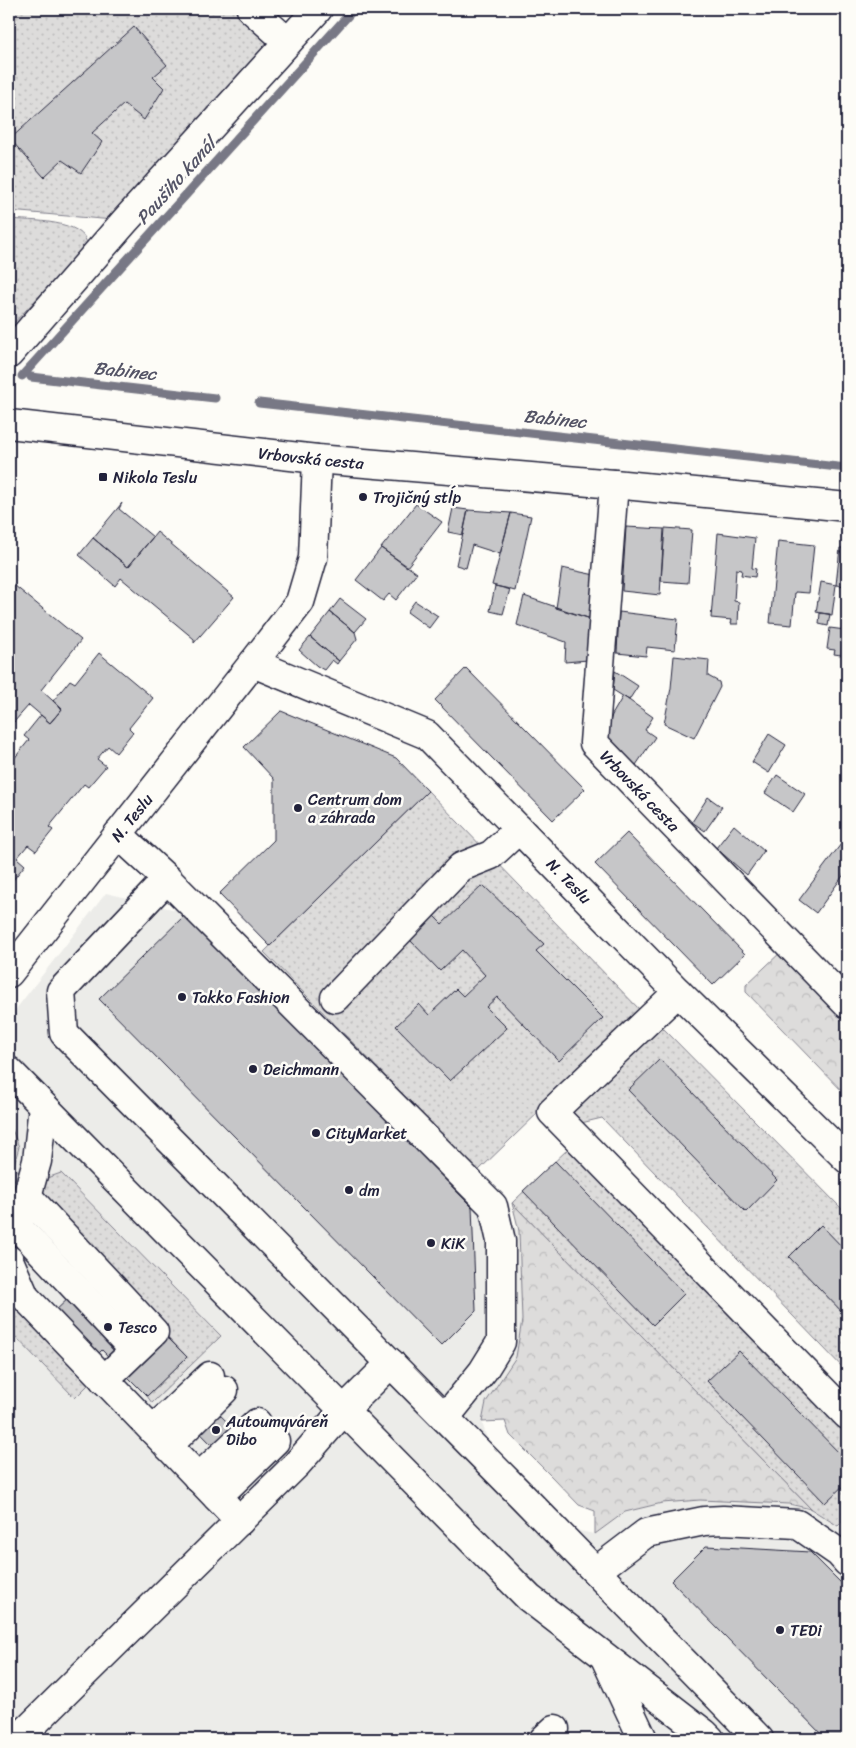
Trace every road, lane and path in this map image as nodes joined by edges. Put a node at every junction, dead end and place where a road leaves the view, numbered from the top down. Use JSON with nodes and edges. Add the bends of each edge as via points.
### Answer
{"nodes":[{"id":1,"x":251,"y":9,"type":"edge"},
{"id":2,"x":318,"y":9,"type":"edge"},
{"id":3,"x":288,"y":42,"type":"junction"},
{"id":4,"x":9,"y":354,"type":"edge"},
{"id":5,"x":9,"y":424,"type":"edge"},
{"id":6,"x":317,"y":459,"type":"junction"},
{"id":7,"x":614,"y":484,"type":"junction"},
{"id":8,"x":847,"y":508,"type":"edge"},
{"id":9,"x":254,"y":663,"type":"junction"},
{"id":10,"x":519,"y":829,"type":"junction"},
{"id":11,"x":118,"y":834,"type":"junction"},
{"id":12,"x":167,"y":879,"type":"junction"},
{"id":13,"x":9,"y":973,"type":"edge"},
{"id":14,"x":678,"y":992,"type":"junction"},
{"id":15,"x":335,"y":998,"type":"dead end"},
{"id":16,"x":847,"y":1004,"type":"edge"},
{"id":17,"x":9,"y":1071,"type":"edge"},
{"id":18,"x":43,"y":1106,"type":"junction"},
{"id":19,"x":847,"y":1159,"type":"edge"},
{"id":20,"x":27,"y":1196,"type":"junction"},
{"id":21,"x":18,"y":1227,"type":"junction"},
{"id":22,"x":9,"y":1259,"type":"edge"},
{"id":23,"x":134,"y":1350,"type":"junction"},
{"id":24,"x":391,"y":1363,"type":"junction"},
{"id":25,"x":104,"y":1380,"type":"junction"},
{"id":26,"x":217,"y":1383,"type":"dead end"},
{"id":27,"x":344,"y":1410,"type":"junction"},
{"id":28,"x":847,"y":1416,"type":"edge"},
{"id":29,"x":445,"y":1418,"type":"junction"},
{"id":30,"x":266,"y":1432,"type":"dead end"},
{"id":31,"x":160,"y":1438,"type":"junction"},
{"id":32,"x":207,"y":1487,"type":"junction"},
{"id":33,"x":240,"y":1521,"type":"junction"},
{"id":34,"x":847,"y":1562,"type":"edge"},
{"id":35,"x":596,"y":1571,"type":"junction"},
{"id":36,"x":605,"y":1656,"type":"junction"},
{"id":37,"x":19,"y":1738,"type":"dead end"},
{"id":38,"x":643,"y":1739,"type":"edge"},
{"id":39,"x":710,"y":1739,"type":"edge"},
{"id":40,"x":759,"y":1739,"type":"edge"}],
"edges":[{"from":1,"to":3,"type":"street"},
{"from":2,"to":3,"type":"street"},
{"from":3,"to":4,"type":"street"},
{"from":5,"to":6,"type":"street","name":"Vrbovská cesta"},
{"from":6,"to":7,"type":"street","name":"Vrbovská cesta"},
{"from":6,"to":9,"type":"street","name":"N. Teslu","via":[[313,558],[300,602]]},
{"from":7,"to":8,"type":"street","name":"Vrbovská cesta"},
{"from":7,"to":16,"type":"street","name":"Vrbovská cesta","via":[[594,743]]},
{"from":9,"to":10,"type":"street","name":"N. Teslu","via":[[427,735]]},
{"from":9,"to":11,"type":"street","name":"N. Teslu"},
{"from":10,"to":14,"type":"street","name":"N. Teslu"},
{"from":10,"to":15,"type":"street","via":[[491,855],[461,867]]},
{"from":11,"to":12,"type":"street"},
{"from":11,"to":13,"type":"street","name":"N. Teslu"},
{"from":12,"to":24,"type":"street","via":[[62,991],[64,1033]]},
{"from":12,"to":29,"type":"street","via":[[493,1206],[501,1241],[500,1342],[483,1371]]},
{"from":14,"to":19,"type":"street","name":"N. Teslu"},
{"from":14,"to":28,"type":"street","via":[[552,1112]]},
{"from":17,"to":18,"type":"street"},
{"from":18,"to":20,"type":"street","via":[[37,1161]]},
{"from":18,"to":27,"type":"street"},
{"from":20,"to":21,"type":"street"},
{"from":20,"to":23,"type":"street","via":[[154,1332]]},
{"from":21,"to":22,"type":"street"},
{"from":21,"to":23,"type":"street"},
{"from":22,"to":25,"type":"street","via":[[25,1297]]},
{"from":23,"to":25,"type":"street"},
{"from":24,"to":27,"type":"street"},
{"from":24,"to":29,"type":"street"},
{"from":25,"to":31,"type":"street"},
{"from":26,"to":31,"type":"street"},
{"from":27,"to":33,"type":"street","via":[[298,1464]]},
{"from":27,"to":36,"type":"street","via":[[529,1598]]},
{"from":29,"to":35,"type":"street"},
{"from":30,"to":32,"type":"street"},
{"from":31,"to":32,"type":"street"},
{"from":32,"to":33,"type":"street"},
{"from":33,"to":37,"type":"street"},
{"from":34,"to":35,"type":"street","via":[[797,1524],[723,1520],[646,1533]]},
{"from":35,"to":40,"type":"street"},
{"from":36,"to":38,"type":"street"},
{"from":36,"to":39,"type":"street"}]}
